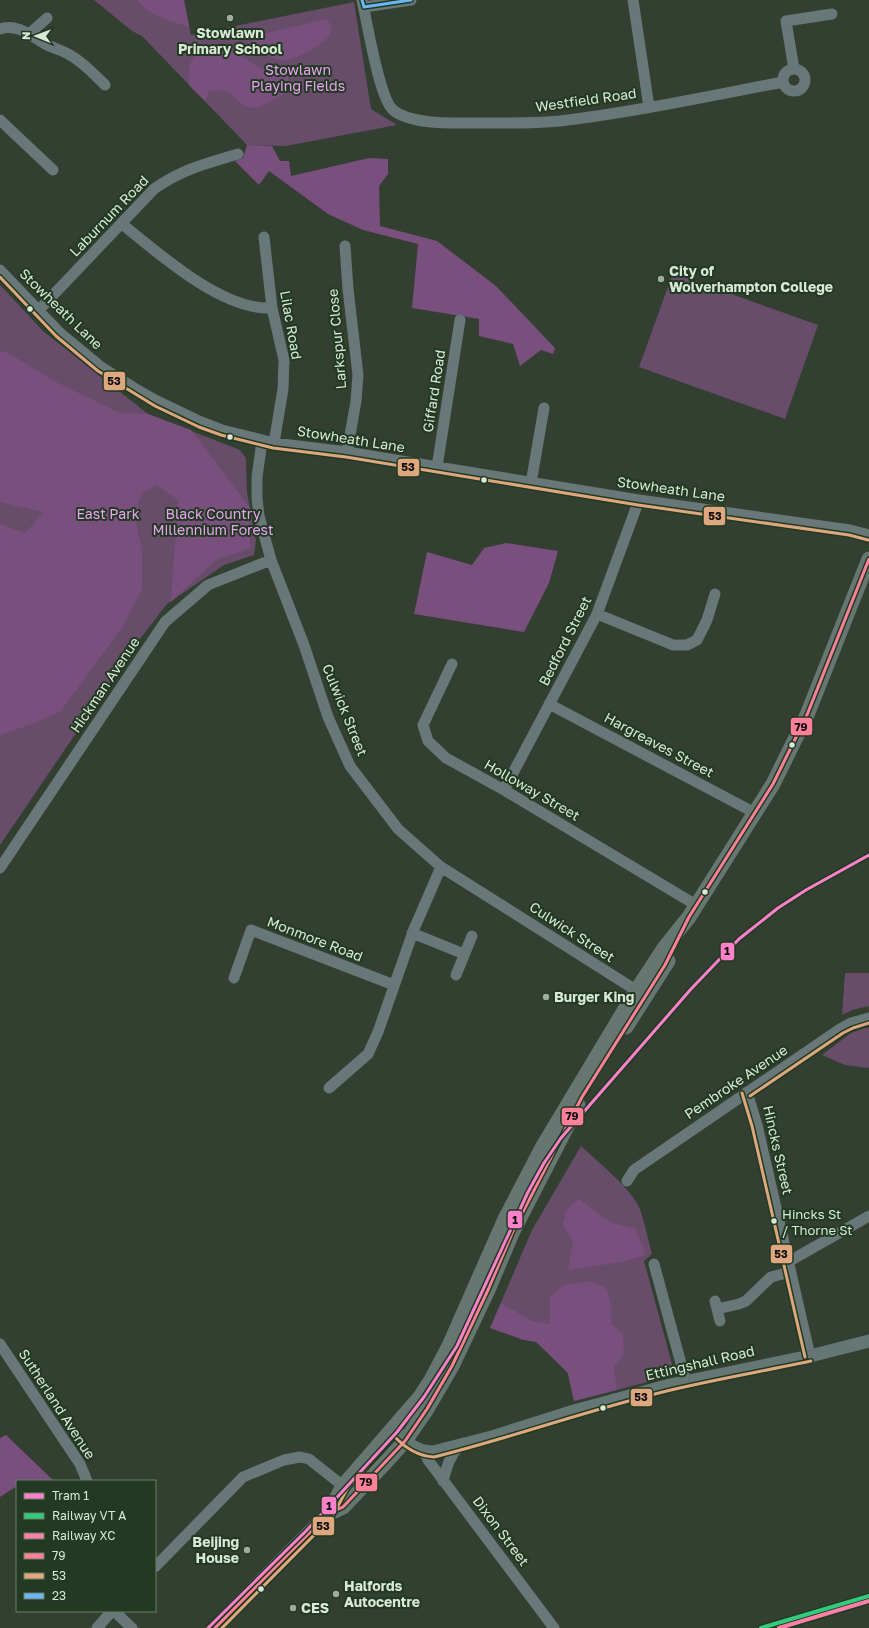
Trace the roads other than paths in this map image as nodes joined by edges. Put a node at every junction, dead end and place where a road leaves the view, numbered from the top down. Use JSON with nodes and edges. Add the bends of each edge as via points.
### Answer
{"nodes":[{"id":1,"x":411,"y":0,"type":"edge"},
{"id":2,"x":633,"y":0,"type":"edge"},
{"id":3,"x":363,"y":4,"type":"edge"},
{"id":4,"x":832,"y":14,"type":"dead end"},
{"id":5,"x":47,"y":18,"type":"dead end"},
{"id":6,"x":1,"y":28,"type":"edge"},
{"id":7,"x":30,"y":34,"type":"junction"},
{"id":8,"x":794,"y":69,"type":"junction"},
{"id":9,"x":784,"y":82,"type":"junction"},
{"id":10,"x":105,"y":85,"type":"dead end"},
{"id":11,"x":649,"y":107,"type":"junction"},
{"id":12,"x":0,"y":120,"type":"edge"},
{"id":13,"x":238,"y":154,"type":"dead end"},
{"id":14,"x":53,"y":170,"type":"dead end"},
{"id":15,"x":122,"y":224,"type":"junction"},
{"id":16,"x":264,"y":237,"type":"dead end"},
{"id":17,"x":345,"y":246,"type":"dead end"},
{"id":18,"x":0,"y":270,"type":"edge"},
{"id":19,"x":272,"y":308,"type":"junction"},
{"id":20,"x":38,"y":311,"type":"junction"},
{"id":21,"x":460,"y":320,"type":"dead end"},
{"id":22,"x":544,"y":408,"type":"dead end"},
{"id":23,"x":262,"y":441,"type":"junction"},
{"id":24,"x":274,"y":443,"type":"junction"},
{"id":25,"x":347,"y":452,"type":"junction"},
{"id":26,"x":437,"y":467,"type":"junction"},
{"id":27,"x":531,"y":483,"type":"junction"},
{"id":28,"x":639,"y":500,"type":"junction"},
{"id":29,"x":869,"y":535,"type":"edge"},
{"id":30,"x":869,"y":559,"type":"edge"},
{"id":31,"x":271,"y":560,"type":"junction"},
{"id":32,"x":715,"y":594,"type":"dead end"},
{"id":33,"x":597,"y":614,"type":"junction"},
{"id":34,"x":452,"y":664,"type":"dead end"},
{"id":35,"x":549,"y":704,"type":"junction"},
{"id":36,"x":504,"y":790,"type":"junction"},
{"id":37,"x":755,"y":813,"type":"junction"},
{"id":38,"x":441,"y":867,"type":"junction"},
{"id":39,"x":0,"y":868,"type":"edge"},
{"id":40,"x":693,"y":911,"type":"junction"},
{"id":41,"x":412,"y":933,"type":"junction"},
{"id":42,"x":472,"y":936,"type":"dead end"},
{"id":43,"x":464,"y":954,"type":"junction"},
{"id":44,"x":456,"y":975,"type":"dead end"},
{"id":45,"x":234,"y":978,"type":"dead end"},
{"id":46,"x":394,"y":985,"type":"junction"},
{"id":47,"x":641,"y":993,"type":"junction"},
{"id":48,"x":869,"y":1018,"type":"edge"},
{"id":49,"x":329,"y":1088,"type":"dead end"},
{"id":50,"x":747,"y":1092,"type":"junction"},
{"id":51,"x":627,"y":1181,"type":"dead end"},
{"id":52,"x":869,"y":1216,"type":"edge"},
{"id":53,"x":654,"y":1264,"type":"dead end"},
{"id":54,"x":789,"y":1267,"type":"junction"},
{"id":55,"x":720,"y":1321,"type":"dead end"},
{"id":56,"x":869,"y":1342,"type":"edge"},
{"id":57,"x":0,"y":1344,"type":"edge"},
{"id":58,"x":810,"y":1356,"type":"junction"},
{"id":59,"x":686,"y":1382,"type":"junction"},
{"id":60,"x":394,"y":1428,"type":"junction"},
{"id":61,"x":405,"y":1441,"type":"junction"},
{"id":62,"x":460,"y":1446,"type":"junction"},
{"id":63,"x":425,"y":1452,"type":"junction"},
{"id":64,"x":88,"y":1480,"type":"edge"},
{"id":65,"x":444,"y":1480,"type":"junction"},
{"id":66,"x":343,"y":1486,"type":"junction"},
{"id":67,"x":328,"y":1514,"type":"junction"},
{"id":68,"x":156,"y":1566,"type":"edge"},
{"id":69,"x":112,"y":1612,"type":"edge"},
{"id":70,"x":114,"y":1612,"type":"edge"},
{"id":71,"x":97,"y":1628,"type":"edge"},
{"id":72,"x":132,"y":1628,"type":"edge"},
{"id":73,"x":215,"y":1628,"type":"edge"},
{"id":74,"x":554,"y":1628,"type":"edge"}],
"edges":[{"from":1,"to":3,"type":"street"},
{"from":2,"to":11,"type":"street"},
{"from":3,"to":11,"type":"street","name":"Westfield Road","via":[[386,102],[393,110],[409,118],[437,123],[522,123]]},
{"from":4,"to":8,"type":"street","via":[[786,22]]},
{"from":5,"to":7,"type":"street"},
{"from":6,"to":7,"type":"street","via":[[10,27]]},
{"from":7,"to":10,"type":"street","via":[[70,55]]},
{"from":8,"to":9,"type":"street","via":[[787,72]]},
{"from":8,"to":9,"type":"street","via":[[801,71],[805,77],[803,87],[794,92],[787,89]]},
{"from":9,"to":11,"type":"street","name":"Westfield Road"},
{"from":12,"to":14,"type":"street"},
{"from":13,"to":15,"type":"street","name":"Laburnum Road","via":[[175,175],[154,189]]},
{"from":15,"to":19,"type":"street","via":[[172,265],[203,285],[249,307]]},
{"from":15,"to":20,"type":"street","name":"Laburnum Road"},
{"from":16,"to":19,"type":"street","name":"Lilac Road"},
{"from":17,"to":25,"type":"street","name":"Larkspur Close","via":[[358,375]]},
{"from":18,"to":20,"type":"street","name":"Stowheath Lane"},
{"from":19,"to":24,"type":"street","name":"Lilac Road","via":[[284,367]]},
{"from":20,"to":23,"type":"street","name":"Stowheath Lane","via":[[77,348],[134,388],[201,422]]},
{"from":21,"to":26,"type":"street","name":"Giffard Road"},
{"from":22,"to":27,"type":"street"},
{"from":23,"to":24,"type":"street","name":"Stowheath Lane"},
{"from":23,"to":31,"type":"street","name":"Culwick Street","via":[[257,498],[259,516]]},
{"from":24,"to":25,"type":"street","name":"Stowheath Lane"},
{"from":25,"to":26,"type":"street","name":"Stowheath Lane"},
{"from":26,"to":27,"type":"street","name":"Stowheath Lane"},
{"from":27,"to":28,"type":"street","name":"Stowheath Lane"},
{"from":28,"to":29,"type":"street","name":"Stowheath Lane"},
{"from":28,"to":33,"type":"street","name":"Bedford Street"},
{"from":30,"to":37,"type":"highway","via":[[807,715],[776,778]]},
{"from":31,"to":38,"type":"street","name":"Culwick Street","via":[[304,645],[328,717],[350,766],[398,829]]},
{"from":31,"to":39,"type":"street","name":"Hickman Avenue","via":[[208,585],[165,622]]},
{"from":32,"to":33,"type":"street","via":[[707,620],[697,640],[687,645],[673,644]]},
{"from":33,"to":35,"type":"street","name":"Bedford Street"},
{"from":34,"to":36,"type":"street","name":"Holloway Street","via":[[423,725],[428,741],[449,759]]},
{"from":35,"to":36,"type":"street","name":"Bedford Street"},
{"from":35,"to":37,"type":"street","name":"Hargreaves Street"},
{"from":36,"to":40,"type":"street","name":"Holloway Street"},
{"from":37,"to":40,"type":"highway"},
{"from":38,"to":41,"type":"street"},
{"from":38,"to":47,"type":"street","name":"Culwick Street"},
{"from":40,"to":47,"type":"highway","via":[[671,955]]},
{"from":41,"to":43,"type":"street"},
{"from":41,"to":46,"type":"street"},
{"from":42,"to":43,"type":"street"},
{"from":43,"to":44,"type":"street"},
{"from":45,"to":46,"type":"street","name":"Monmore Road","via":[[251,930]]},
{"from":46,"to":49,"type":"street","via":[[368,1054]]},
{"from":47,"to":60,"type":"highway","via":[[525,1177],[449,1346],[420,1397]]},
{"from":47,"to":61,"type":"highway","via":[[582,1097],[514,1231],[452,1366]]},
{"from":48,"to":50,"type":"street","name":"Pembroke Avenue","via":[[840,1029]]},
{"from":50,"to":51,"type":"street","name":"Pembroke Avenue","via":[[634,1170]]},
{"from":50,"to":54,"type":"street","name":"Hincks Street","via":[[757,1125]]},
{"from":52,"to":54,"type":"street"},
{"from":53,"to":59,"type":"street"},
{"from":54,"to":55,"type":"street","via":[[771,1278],[746,1301],[739,1304],[716,1305]]},
{"from":54,"to":58,"type":"street","name":"Hincks Street"},
{"from":56,"to":58,"type":"main road","name":"Ettingshall Road"},
{"from":57,"to":64,"type":"street","name":"Sutherland Avenue","via":[[80,1464]]},
{"from":58,"to":59,"type":"main road","name":"Ettingshall Road"},
{"from":59,"to":62,"type":"main road","name":"Ettingshall Road","via":[[574,1411]]},
{"from":60,"to":61,"type":"main road"},
{"from":60,"to":66,"type":"highway"},
{"from":61,"to":63,"type":"main road"},
{"from":61,"to":67,"type":"highway","via":[[343,1507]]},
{"from":62,"to":63,"type":"main road","name":"Ettingshall Road"},
{"from":62,"to":65,"type":"street","via":[[449,1460]]},
{"from":63,"to":65,"type":"street","name":"Dixon Street","via":[[428,1460]]},
{"from":65,"to":74,"type":"street","name":"Dixon Street"},
{"from":66,"to":67,"type":"highway"},
{"from":66,"to":68,"type":"street","via":[[309,1459],[300,1457],[284,1460],[243,1477]]},
{"from":67,"to":73,"type":"highway"},
{"from":69,"to":71,"type":"street"},
{"from":70,"to":72,"type":"street"}]}
